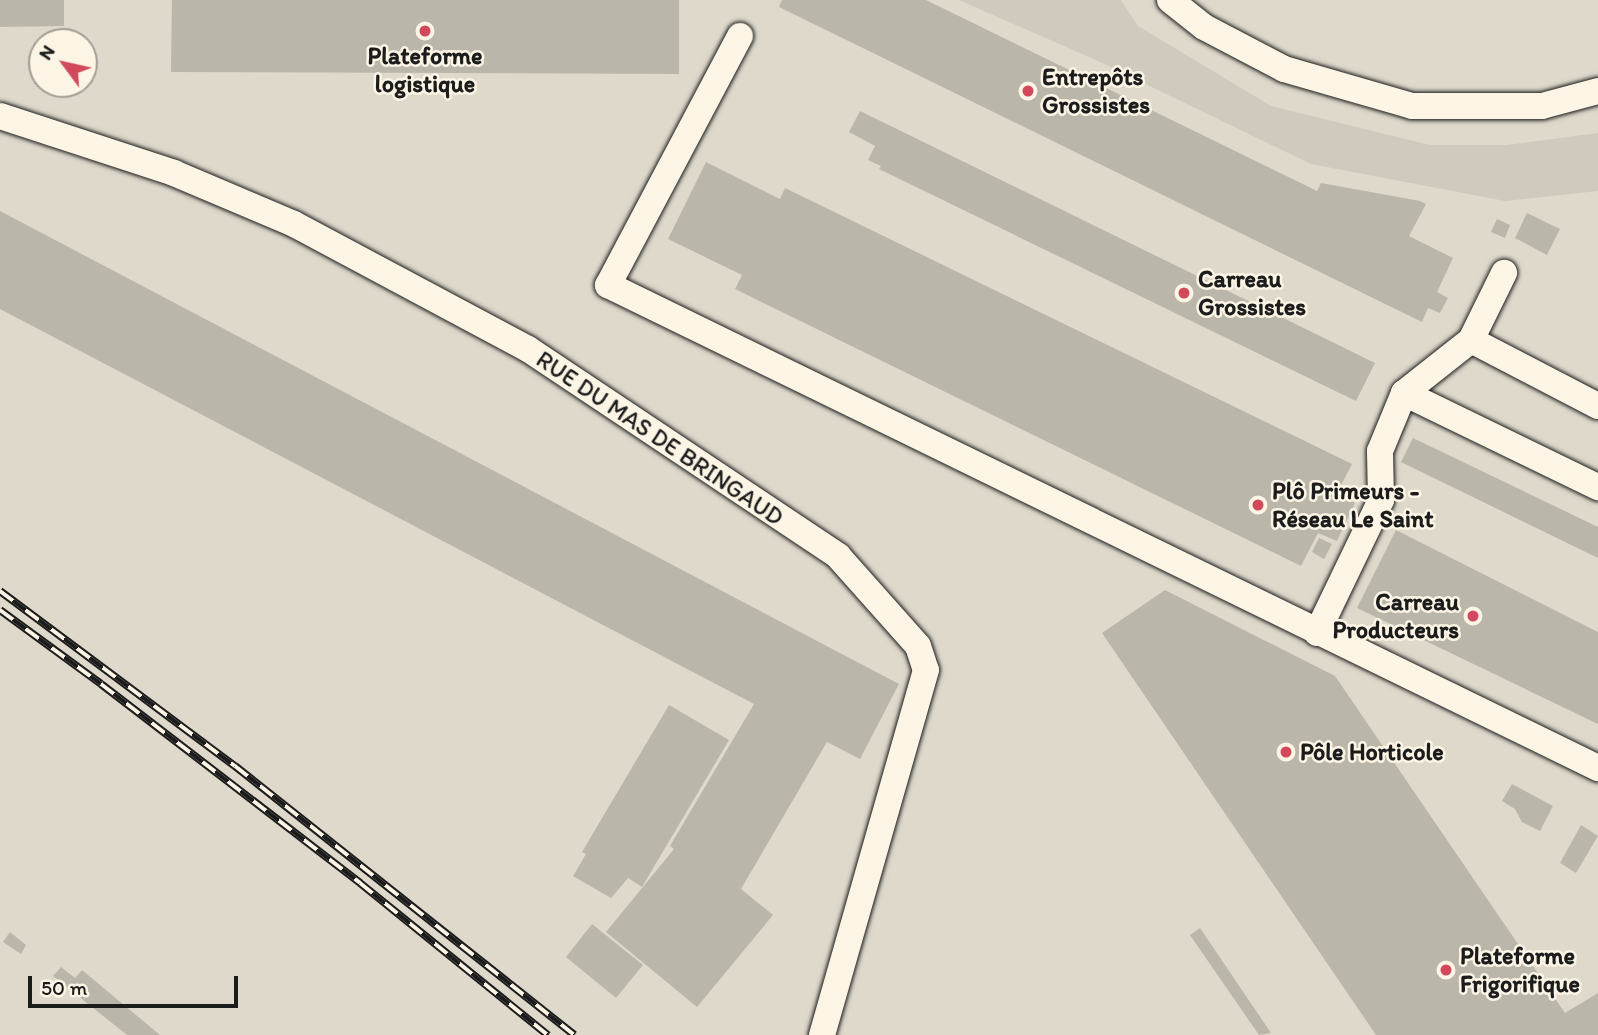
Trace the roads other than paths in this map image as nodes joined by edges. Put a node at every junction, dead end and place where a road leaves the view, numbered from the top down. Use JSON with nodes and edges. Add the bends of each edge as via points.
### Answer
{"nodes":[{"id":1,"x":1170,"y":0,"type":"edge"},
{"id":2,"x":740,"y":36,"type":"dead end"},
{"id":3,"x":1598,"y":91,"type":"edge"},
{"id":4,"x":0,"y":116,"type":"edge"},
{"id":5,"x":1504,"y":272,"type":"dead end"},
{"id":6,"x":1471,"y":340,"type":"junction"},
{"id":7,"x":1404,"y":393,"type":"junction"},
{"id":8,"x":1598,"y":406,"type":"edge"},
{"id":9,"x":1598,"y":487,"type":"edge"},
{"id":10,"x":1317,"y":633,"type":"junction"},
{"id":11,"x":1598,"y":768,"type":"edge"},
{"id":12,"x":822,"y":1035,"type":"edge"}],
"edges":[{"from":1,"to":3,"type":"street","via":[[1204,27],[1284,69],[1412,106],[1542,106]]},
{"from":2,"to":10,"type":"street","via":[[608,285]]},
{"from":4,"to":12,"type":"street","name":"RUE DU MAS DE BRINGAUD","via":[[174,173],[294,224],[528,349],[838,556],[918,646],[926,670]]},
{"from":5,"to":6,"type":"street"},
{"from":6,"to":7,"type":"street"},
{"from":6,"to":8,"type":"street"},
{"from":7,"to":9,"type":"street"},
{"from":7,"to":10,"type":"street","via":[[1380,451],[1381,500]]},
{"from":10,"to":11,"type":"street"}]}
